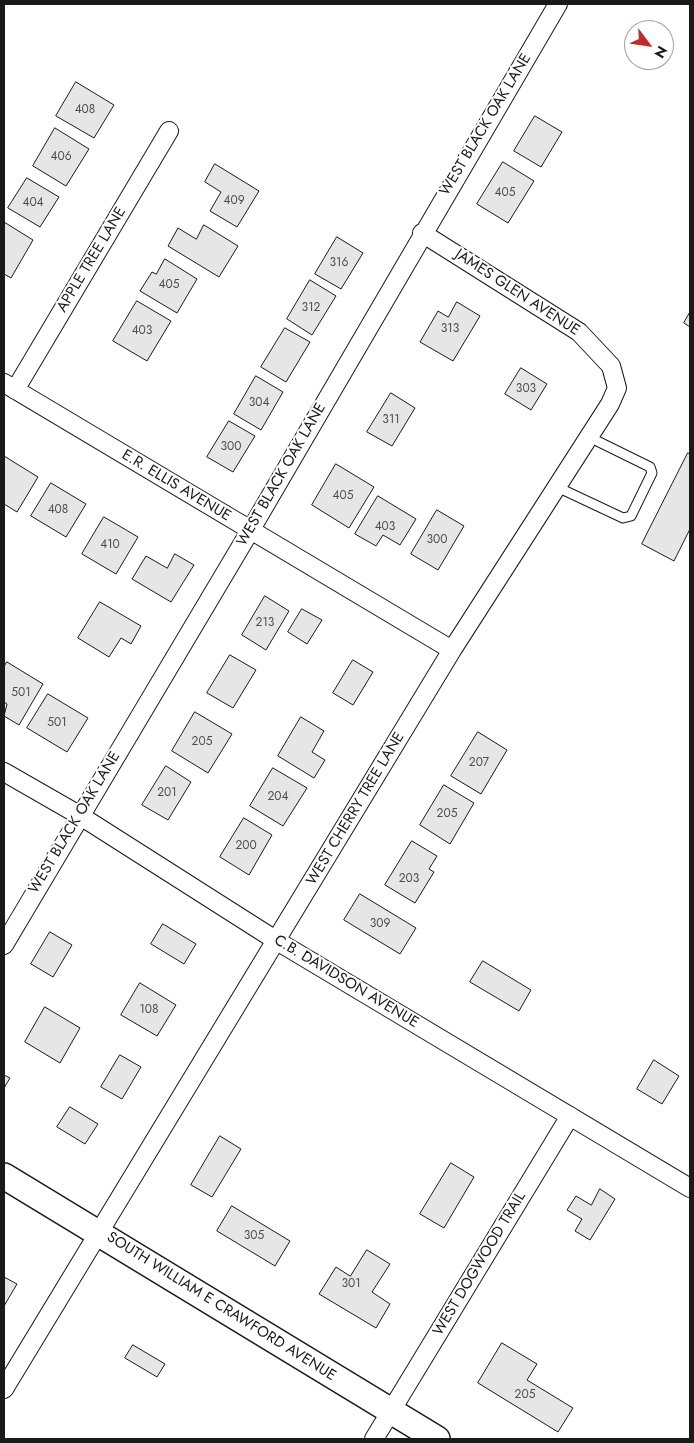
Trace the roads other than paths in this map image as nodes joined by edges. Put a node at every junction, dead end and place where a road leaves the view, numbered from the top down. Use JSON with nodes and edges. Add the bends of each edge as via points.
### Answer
{"nodes":[{"id":1,"x":558,"y":4,"type":"edge"},
{"id":2,"x":169,"y":130,"type":"dead end"},
{"id":3,"x":422,"y":233,"type":"junction"},
{"id":4,"x":9,"y":387,"type":"edge"},
{"id":5,"x":617,"y":388,"type":"joint"},
{"id":6,"x":589,"y":437,"type":"junction"},
{"id":7,"x":557,"y":487,"type":"junction"},
{"id":8,"x":250,"y":531,"type":"junction"},
{"id":9,"x":452,"y":650,"type":"junction"},
{"id":10,"x":4,"y":772,"type":"edge"},
{"id":11,"x":79,"y":815,"type":"junction"},
{"id":12,"x":277,"y":941,"type":"junction"},
{"id":13,"x":4,"y":945,"type":"edge"},
{"id":14,"x":570,"y":1116,"type":"junction"},
{"id":15,"x":4,"y":1176,"type":"edge"},
{"id":16,"x":690,"y":1188,"type":"edge"},
{"id":17,"x":99,"y":1233,"type":"junction"},
{"id":18,"x":4,"y":1389,"type":"edge"},
{"id":19,"x":391,"y":1412,"type":"junction"},
{"id":20,"x":374,"y":1439,"type":"edge"},
{"id":21,"x":437,"y":1439,"type":"edge"}],
"edges":[{"from":1,"to":3,"type":"street","name":"WEST BLACK OAK LANE"},
{"from":2,"to":4,"type":"street","name":"APPLE TREE LANE"},
{"from":3,"to":5,"type":"street","name":"JAMES GLEN AVENUE","via":[[580,332],[611,366]]},
{"from":3,"to":8,"type":"street","name":"WEST BLACK OAK LANE"},
{"from":4,"to":8,"type":"street","name":"E.R. ELLIS AVENUE"},
{"from":5,"to":6,"type":"street","name":"WEST CHERRY TREE LANE"},
{"from":6,"to":7,"type":"street","name":"WEST CHERRY TREE LANE"},
{"from":6,"to":7,"type":"lane","via":[[650,467],[652,473],[631,516],[623,518]]},
{"from":7,"to":9,"type":"street","name":"WEST CHERRY TREE LANE"},
{"from":8,"to":9,"type":"street","name":"E.R. ELLIS AVENUE"},
{"from":8,"to":11,"type":"street","name":"WEST BLACK OAK LANE"},
{"from":9,"to":12,"type":"street","name":"WEST CHERRY TREE LANE"},
{"from":10,"to":11,"type":"street","name":"C.B. DAVIDSON AVENUE"},
{"from":11,"to":12,"type":"street","name":"C.B. DAVIDSON AVENUE"},
{"from":11,"to":13,"type":"street","name":"WEST BLACK OAK LANE"},
{"from":12,"to":14,"type":"street","name":"C.B. DAVIDSON AVENUE"},
{"from":12,"to":17,"type":"street","name":"WEST CHERRY TREE LANE"},
{"from":14,"to":16,"type":"street","name":"C.B. DAVIDSON AVENUE"},
{"from":14,"to":19,"type":"street","name":"WEST DOGWOOD TRAIL"},
{"from":15,"to":17,"type":"main road","name":"SOUTH WILLIAM E CRAWFORD AVENUE"},
{"from":17,"to":18,"type":"street","name":"WEST CHERRY TREE LANE"},
{"from":17,"to":19,"type":"main road","name":"SOUTH WILLIAM E CRAWFORD AVENUE"},
{"from":19,"to":20,"type":"street","name":"WEST DOGWOOD TRAIL"},
{"from":19,"to":21,"type":"main road","name":"SOUTH WILLIAM E CRAWFORD AVENUE"}]}
